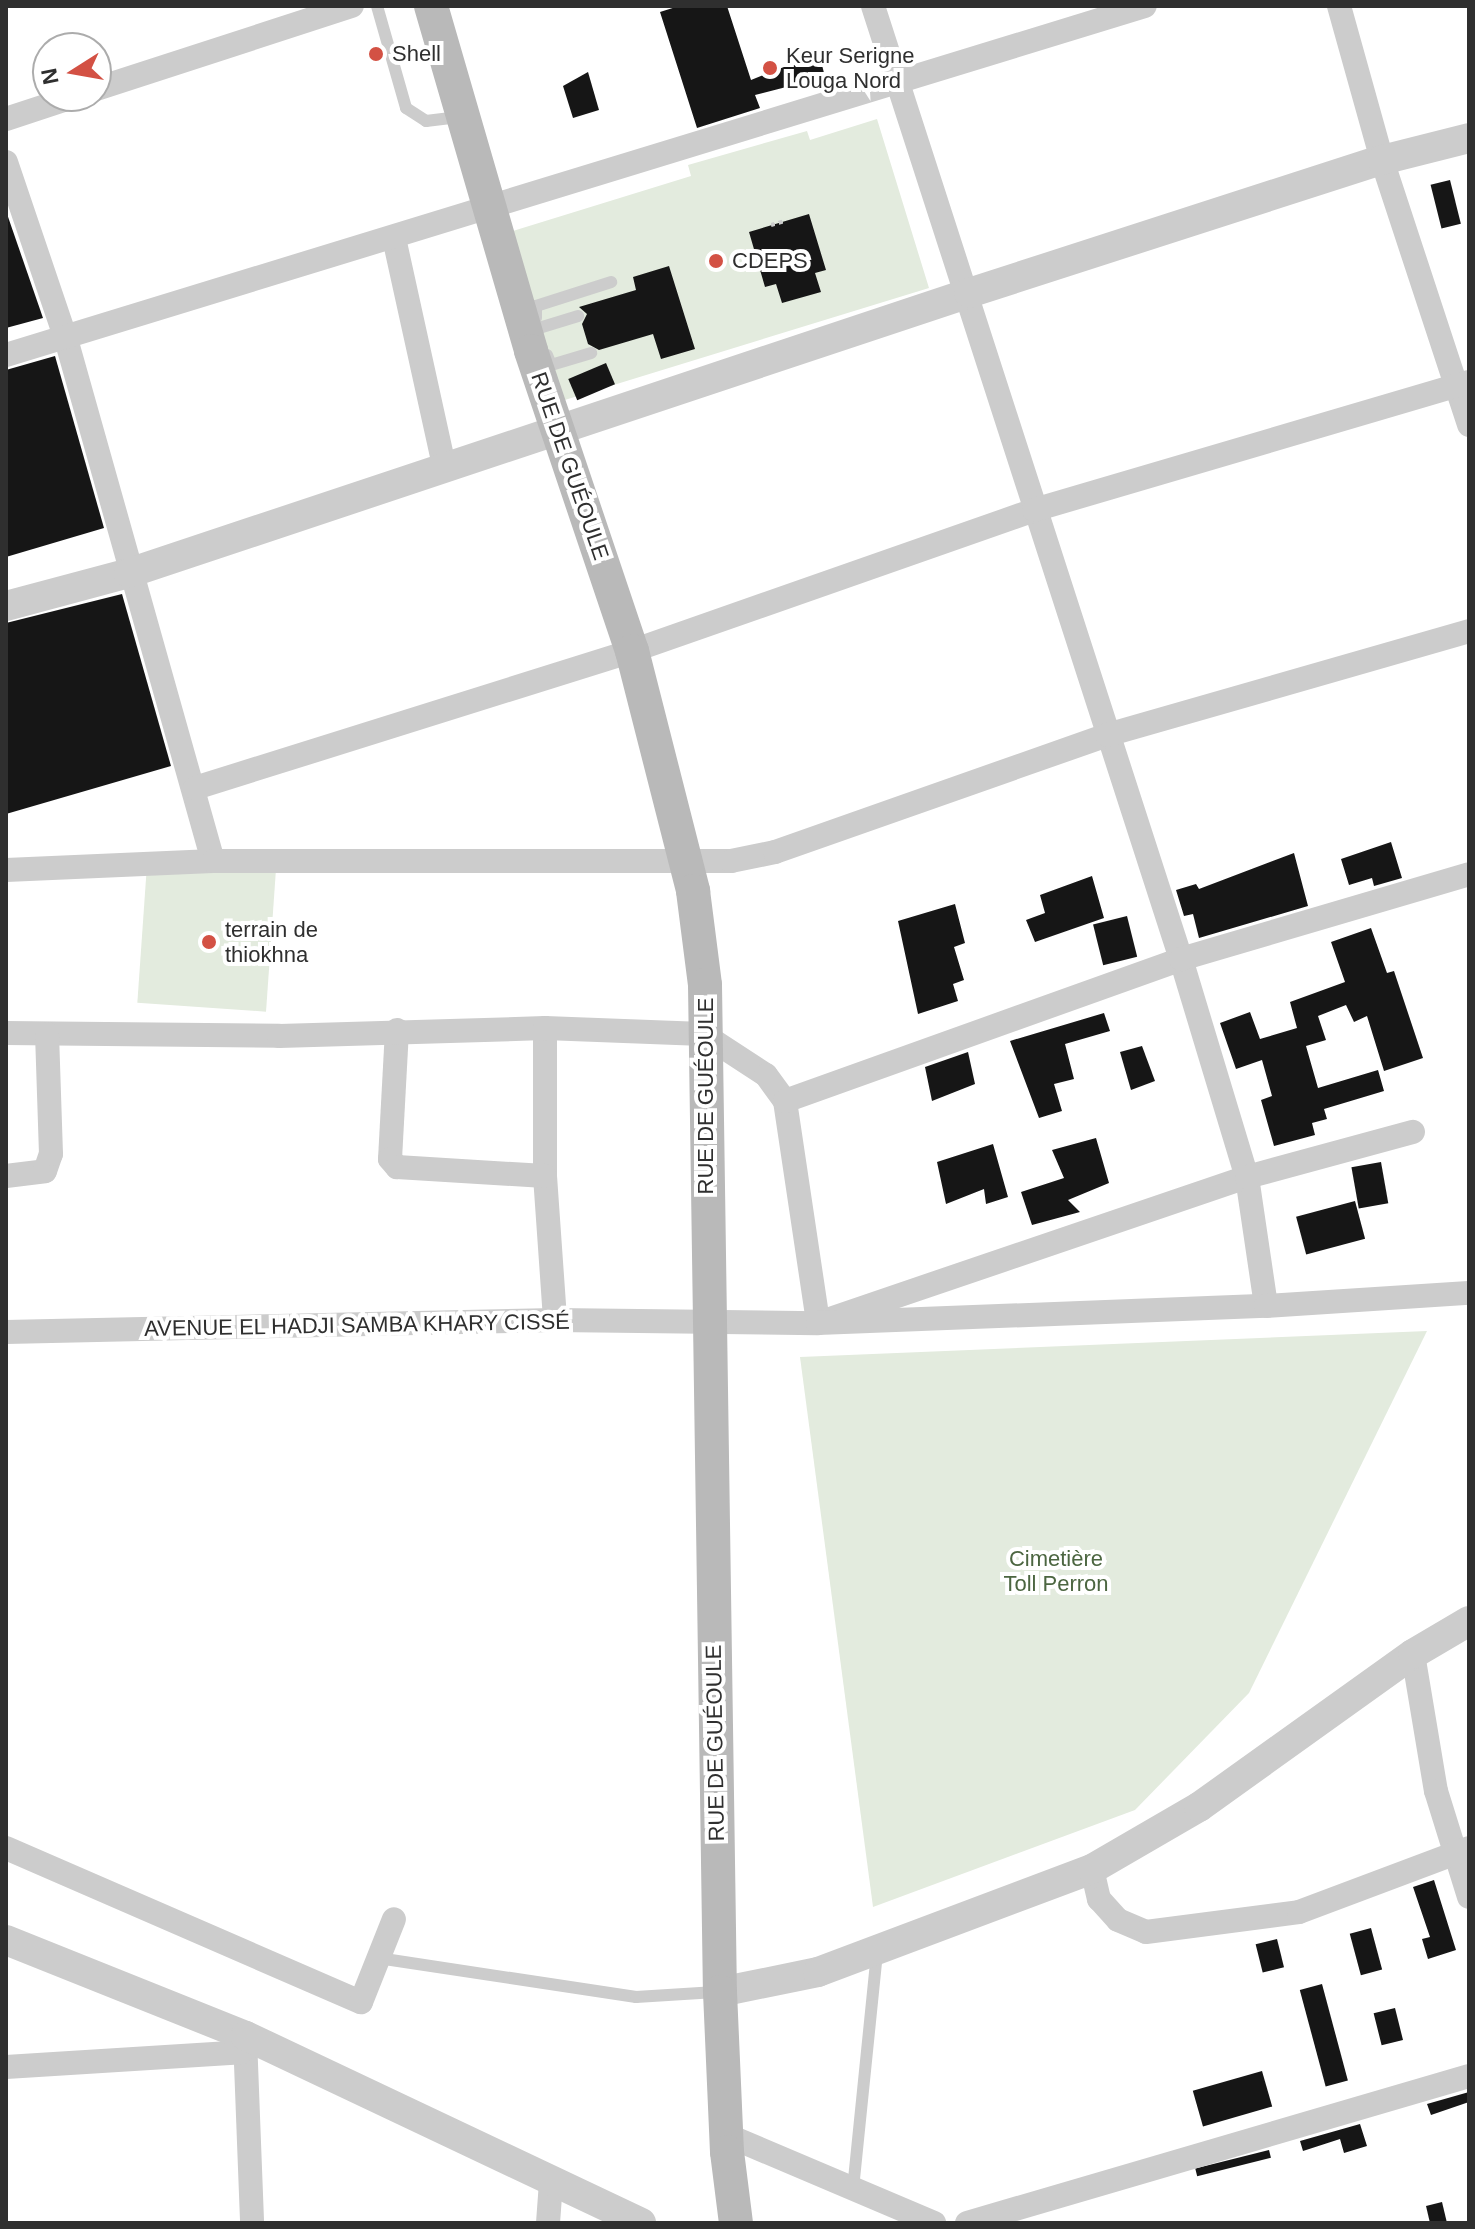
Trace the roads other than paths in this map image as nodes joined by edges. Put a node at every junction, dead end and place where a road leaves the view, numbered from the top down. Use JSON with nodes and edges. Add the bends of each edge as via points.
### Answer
{"nodes":[{"id":1,"x":352,"y":6,"type":"edge"},
{"id":2,"x":377,"y":6,"type":"edge"},
{"id":3,"x":431,"y":6,"type":"edge"},
{"id":4,"x":873,"y":6,"type":"edge"},
{"id":5,"x":1145,"y":6,"type":"edge"},
{"id":6,"x":1339,"y":6,"type":"edge"},
{"id":7,"x":112,"y":84,"type":"edge"},
{"id":8,"x":897,"y":84,"type":"junction"},
{"id":9,"x":32,"y":110,"type":"edge"},
{"id":10,"x":464,"y":117,"type":"junction"},
{"id":11,"x":6,"y":119,"type":"edge"},
{"id":12,"x":1469,"y":138,"type":"edge"},
{"id":13,"x":1382,"y":160,"type":"junction"},
{"id":14,"x":6,"y":162,"type":"edge"},
{"id":15,"x":490,"y":209,"type":"junction"},
{"id":16,"x":394,"y":238,"type":"junction"},
{"id":17,"x":611,"y":282,"type":"dead end"},
{"id":18,"x":969,"y":293,"type":"junction"},
{"id":19,"x":578,"y":316,"type":"dead end"},
{"id":20,"x":66,"y":339,"type":"junction"},
{"id":21,"x":538,"y":342,"type":"junction"},
{"id":22,"x":591,"y":353,"type":"dead end"},
{"id":23,"x":6,"y":355,"type":"edge"},
{"id":24,"x":1463,"y":383,"type":"edge"},
{"id":25,"x":1469,"y":425,"type":"edge"},
{"id":26,"x":559,"y":431,"type":"junction"},
{"id":27,"x":445,"y":469,"type":"junction"},
{"id":28,"x":1034,"y":510,"type":"junction"},
{"id":29,"x":129,"y":573,"type":"junction"},
{"id":30,"x":6,"y":606,"type":"edge"},
{"id":31,"x":1469,"y":631,"type":"edge"},
{"id":32,"x":632,"y":651,"type":"junction"},
{"id":33,"x":1107,"y":735,"type":"junction"},
{"id":34,"x":195,"y":788,"type":"junction"},
{"id":35,"x":213,"y":861,"type":"junction"},
{"id":36,"x":684,"y":861,"type":"junction"},
{"id":37,"x":6,"y":870,"type":"edge"},
{"id":38,"x":1469,"y":874,"type":"edge"},
{"id":39,"x":1181,"y":959,"type":"junction"},
{"id":40,"x":545,"y":1028,"type":"junction"},
{"id":41,"x":397,"y":1030,"type":"junction"},
{"id":42,"x":6,"y":1033,"type":"edge"},
{"id":43,"x":47,"y":1034,"type":"junction"},
{"id":44,"x":703,"y":1034,"type":"junction"},
{"id":45,"x":785,"y":1101,"type":"junction"},
{"id":46,"x":1413,"y":1132,"type":"dead end"},
{"id":47,"x":6,"y":1176,"type":"edge"},
{"id":48,"x":545,"y":1176,"type":"junction"},
{"id":49,"x":1247,"y":1177,"type":"junction"},
{"id":50,"x":1469,"y":1293,"type":"edge"},
{"id":51,"x":1266,"y":1306,"type":"junction"},
{"id":52,"x":555,"y":1320,"type":"junction"},
{"id":53,"x":709,"y":1320,"type":"junction"},
{"id":54,"x":818,"y":1323,"type":"junction"},
{"id":55,"x":6,"y":1332,"type":"edge"},
{"id":56,"x":1469,"y":1621,"type":"edge"},
{"id":57,"x":1413,"y":1654,"type":"junction"},
{"id":58,"x":6,"y":1848,"type":"edge"},
{"id":59,"x":1462,"y":1850,"type":"edge"},
{"id":60,"x":1092,"y":1869,"type":"junction"},
{"id":61,"x":1469,"y":1897,"type":"edge"},
{"id":62,"x":394,"y":1919,"type":"dead end"},
{"id":63,"x":6,"y":1940,"type":"edge"},
{"id":64,"x":877,"y":1952,"type":"junction"},
{"id":65,"x":378,"y":1958,"type":"junction"},
{"id":66,"x":720,"y":1992,"type":"junction"},
{"id":67,"x":244,"y":2044,"type":"junction"},
{"id":68,"x":6,"y":2067,"type":"edge"},
{"id":69,"x":1469,"y":2076,"type":"edge"},
{"id":70,"x":729,"y":2136,"type":"junction"},
{"id":71,"x":551,"y":2182,"type":"junction"},
{"id":72,"x":853,"y":2189,"type":"junction"},
{"id":73,"x":252,"y":2223,"type":"edge"},
{"id":74,"x":548,"y":2223,"type":"edge"},
{"id":75,"x":641,"y":2223,"type":"edge"},
{"id":76,"x":736,"y":2223,"type":"edge"},
{"id":77,"x":934,"y":2223,"type":"edge"},
{"id":78,"x":967,"y":2223,"type":"edge"}],
"edges":[{"from":1,"to":7,"type":"street"},
{"from":2,"to":10,"type":"lane","via":[[406,108],[426,121]]},
{"from":3,"to":10,"type":"main road","name":"RUE DE GUÉOULE"},
{"from":4,"to":8,"type":"street"},
{"from":5,"to":8,"type":"street"},
{"from":6,"to":13,"type":"street"},
{"from":8,"to":15,"type":"street"},
{"from":8,"to":18,"type":"street"},
{"from":9,"to":11,"type":"street"},
{"from":10,"to":15,"type":"main road","name":"RUE DE GUÉOULE"},
{"from":12,"to":13,"type":"street"},
{"from":13,"to":18,"type":"street"},
{"from":13,"to":24,"type":"street"},
{"from":14,"to":20,"type":"street"},
{"from":15,"to":16,"type":"street"},
{"from":15,"to":21,"type":"main road","name":"RUE DE GUÉOULE"},
{"from":16,"to":20,"type":"street"},
{"from":16,"to":27,"type":"street"},
{"from":17,"to":21,"type":"lane","via":[[533,307]]},
{"from":18,"to":26,"type":"street"},
{"from":18,"to":28,"type":"street"},
{"from":19,"to":21,"type":"lane"},
{"from":20,"to":23,"type":"street"},
{"from":20,"to":29,"type":"street"},
{"from":21,"to":22,"type":"lane","via":[[551,365]]},
{"from":21,"to":26,"type":"main road","name":"RUE DE GUÉOULE"},
{"from":24,"to":25,"type":"street"},
{"from":24,"to":28,"type":"street"},
{"from":26,"to":27,"type":"street"},
{"from":26,"to":32,"type":"main road","name":"RUE DE GUÉOULE"},
{"from":27,"to":29,"type":"street"},
{"from":28,"to":32,"type":"street"},
{"from":28,"to":33,"type":"street"},
{"from":29,"to":30,"type":"street"},
{"from":29,"to":34,"type":"street"},
{"from":31,"to":33,"type":"street"},
{"from":32,"to":34,"type":"street"},
{"from":32,"to":36,"type":"main road","name":"RUE DE GUÉOULE"},
{"from":33,"to":36,"type":"street","via":[[775,852]]},
{"from":33,"to":39,"type":"street"},
{"from":34,"to":35,"type":"street"},
{"from":35,"to":36,"type":"street"},
{"from":35,"to":37,"type":"street"},
{"from":36,"to":44,"type":"main road","name":"RUE DE GUÉOULE","via":[[705,985]]},
{"from":38,"to":39,"type":"street"},
{"from":39,"to":45,"type":"street"},
{"from":39,"to":49,"type":"street"},
{"from":40,"to":41,"type":"street"},
{"from":40,"to":44,"type":"street"},
{"from":40,"to":48,"type":"street"},
{"from":41,"to":43,"type":"street"},
{"from":41,"to":48,"type":"street","via":[[390,1159],[397,1167]]},
{"from":42,"to":43,"type":"street"},
{"from":43,"to":47,"type":"street","via":[[51,1154],[45,1171]]},
{"from":44,"to":45,"type":"street","via":[[766,1075]]},
{"from":44,"to":53,"type":"main road","name":"RUE DE GUÉOULE"},
{"from":45,"to":54,"type":"street"},
{"from":46,"to":49,"type":"street"},
{"from":48,"to":52,"type":"street"},
{"from":49,"to":51,"type":"street"},
{"from":49,"to":54,"type":"street"},
{"from":50,"to":51,"type":"street","name":"AVENUE EL HADJI SAMBA KHARY CISSÉ"},
{"from":51,"to":54,"type":"street","name":"AVENUE EL HADJI SAMBA KHARY CISSÉ"},
{"from":52,"to":53,"type":"street","name":"AVENUE EL HADJI SAMBA KHARY CISSÉ"},
{"from":52,"to":55,"type":"street","name":"AVENUE EL HADJI SAMBA KHARY CISSÉ"},
{"from":53,"to":54,"type":"street","name":"AVENUE EL HADJI SAMBA KHARY CISSÉ"},
{"from":53,"to":66,"type":"main road","name":"RUE DE GUÉOULE"},
{"from":56,"to":57,"type":"street"},
{"from":57,"to":59,"type":"street","via":[[1436,1791]]},
{"from":57,"to":60,"type":"street","via":[[1199,1807]]},
{"from":58,"to":65,"type":"street","via":[[361,2002]]},
{"from":59,"to":60,"type":"street","via":[[1299,1912],[1146,1932],[1108,1910],[1099,1899]]},
{"from":59,"to":61,"type":"street"},
{"from":60,"to":64,"type":"street"},
{"from":62,"to":65,"type":"street"},
{"from":63,"to":67,"type":"street"},
{"from":64,"to":66,"type":"street","via":[[818,1972]]},
{"from":64,"to":72,"type":"lane"},
{"from":65,"to":66,"type":"lane","via":[[636,1997]]},
{"from":66,"to":70,"type":"main road","name":"RUE DE GUÉOULE"},
{"from":67,"to":68,"type":"street"},
{"from":67,"to":71,"type":"street"},
{"from":67,"to":73,"type":"street"},
{"from":69,"to":78,"type":"street"},
{"from":70,"to":72,"type":"street"},
{"from":70,"to":76,"type":"main road","name":"RUE DE GUÉOULE"},
{"from":71,"to":74,"type":"street"},
{"from":71,"to":75,"type":"street"},
{"from":72,"to":77,"type":"street"}]}
